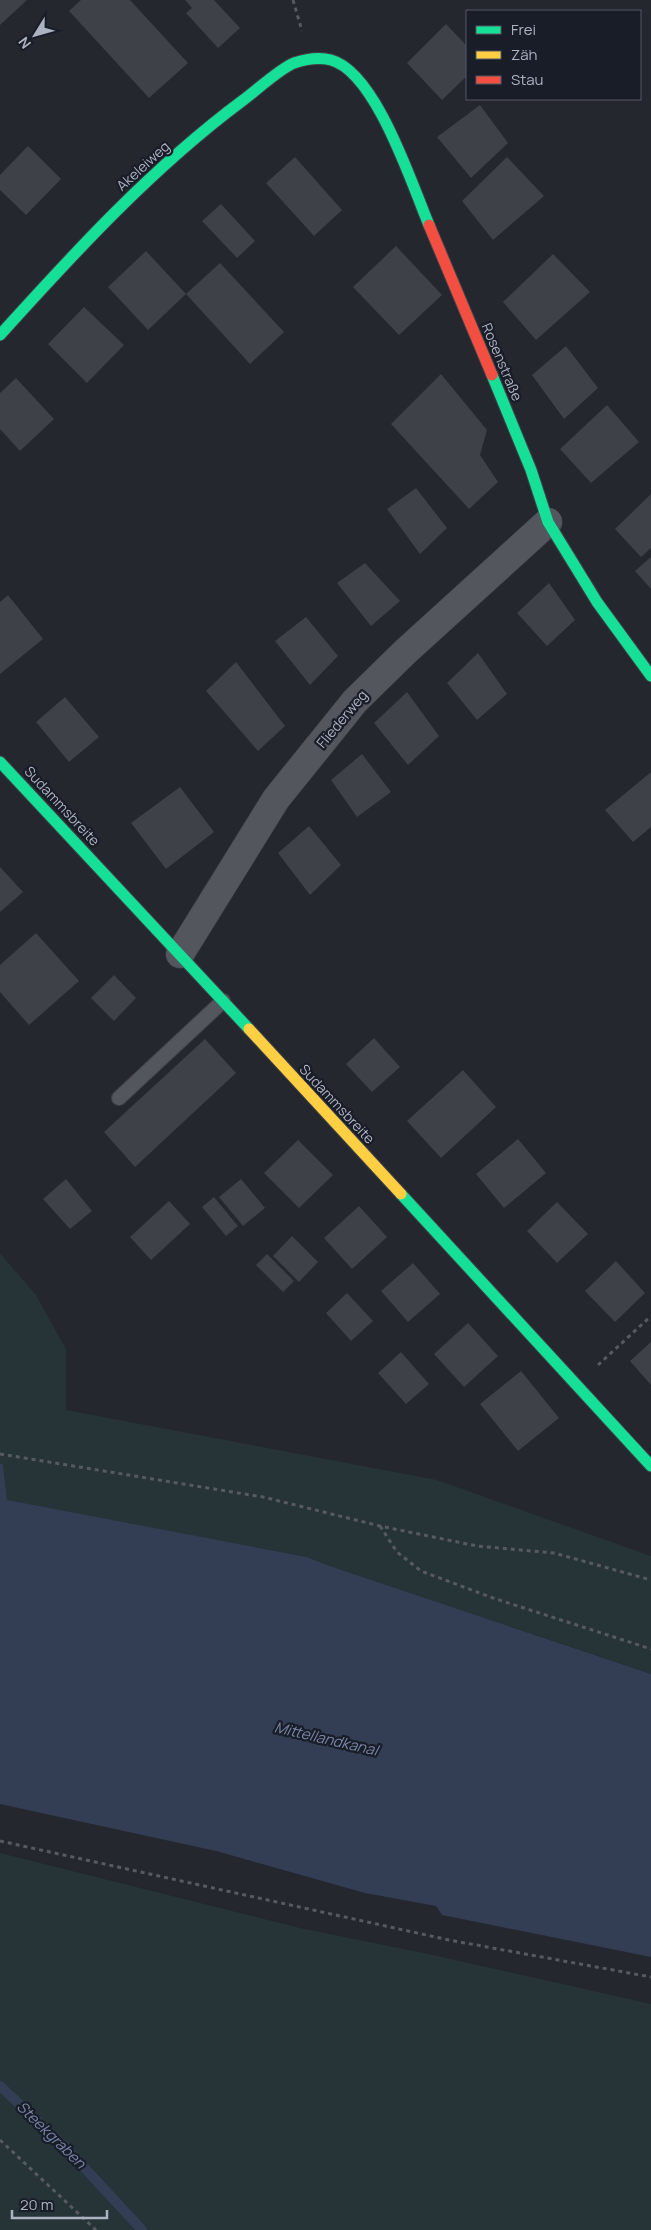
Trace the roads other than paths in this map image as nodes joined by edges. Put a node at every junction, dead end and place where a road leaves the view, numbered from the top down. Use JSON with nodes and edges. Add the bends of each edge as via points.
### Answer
{"nodes":[{"id":1,"x":332,"y":60,"type":"joint"},
{"id":2,"x":0,"y":335,"type":"edge"},
{"id":3,"x":548,"y":522,"type":"junction"},
{"id":4,"x":651,"y":676,"type":"edge"},
{"id":5,"x":0,"y":762,"type":"edge"},
{"id":6,"x":180,"y":954,"type":"junction"},
{"id":7,"x":223,"y":1001,"type":"junction"},
{"id":8,"x":119,"y":1098,"type":"dead end"},
{"id":9,"x":651,"y":1466,"type":"edge"}],
"edges":[{"from":1,"to":2,"type":"street","name":"Akeleiweg","via":[[310,58],[292,64],[214,122],[134,193]]},
{"from":1,"to":3,"type":"street","name":"Rosenstraße","via":[[353,73],[375,101],[395,143],[531,470]]},
{"from":3,"to":4,"type":"street","name":"Rosenstraße","via":[[597,602]]},
{"from":3,"to":6,"type":"street","name":"Fliederweg","via":[[355,701],[276,799]]},
{"from":5,"to":6,"type":"street","name":"Sudammsbreite"},
{"from":6,"to":7,"type":"street","name":"Sudammsbreite"},
{"from":7,"to":8,"type":"lane"},
{"from":7,"to":9,"type":"street","name":"Sudammsbreite"}]}
